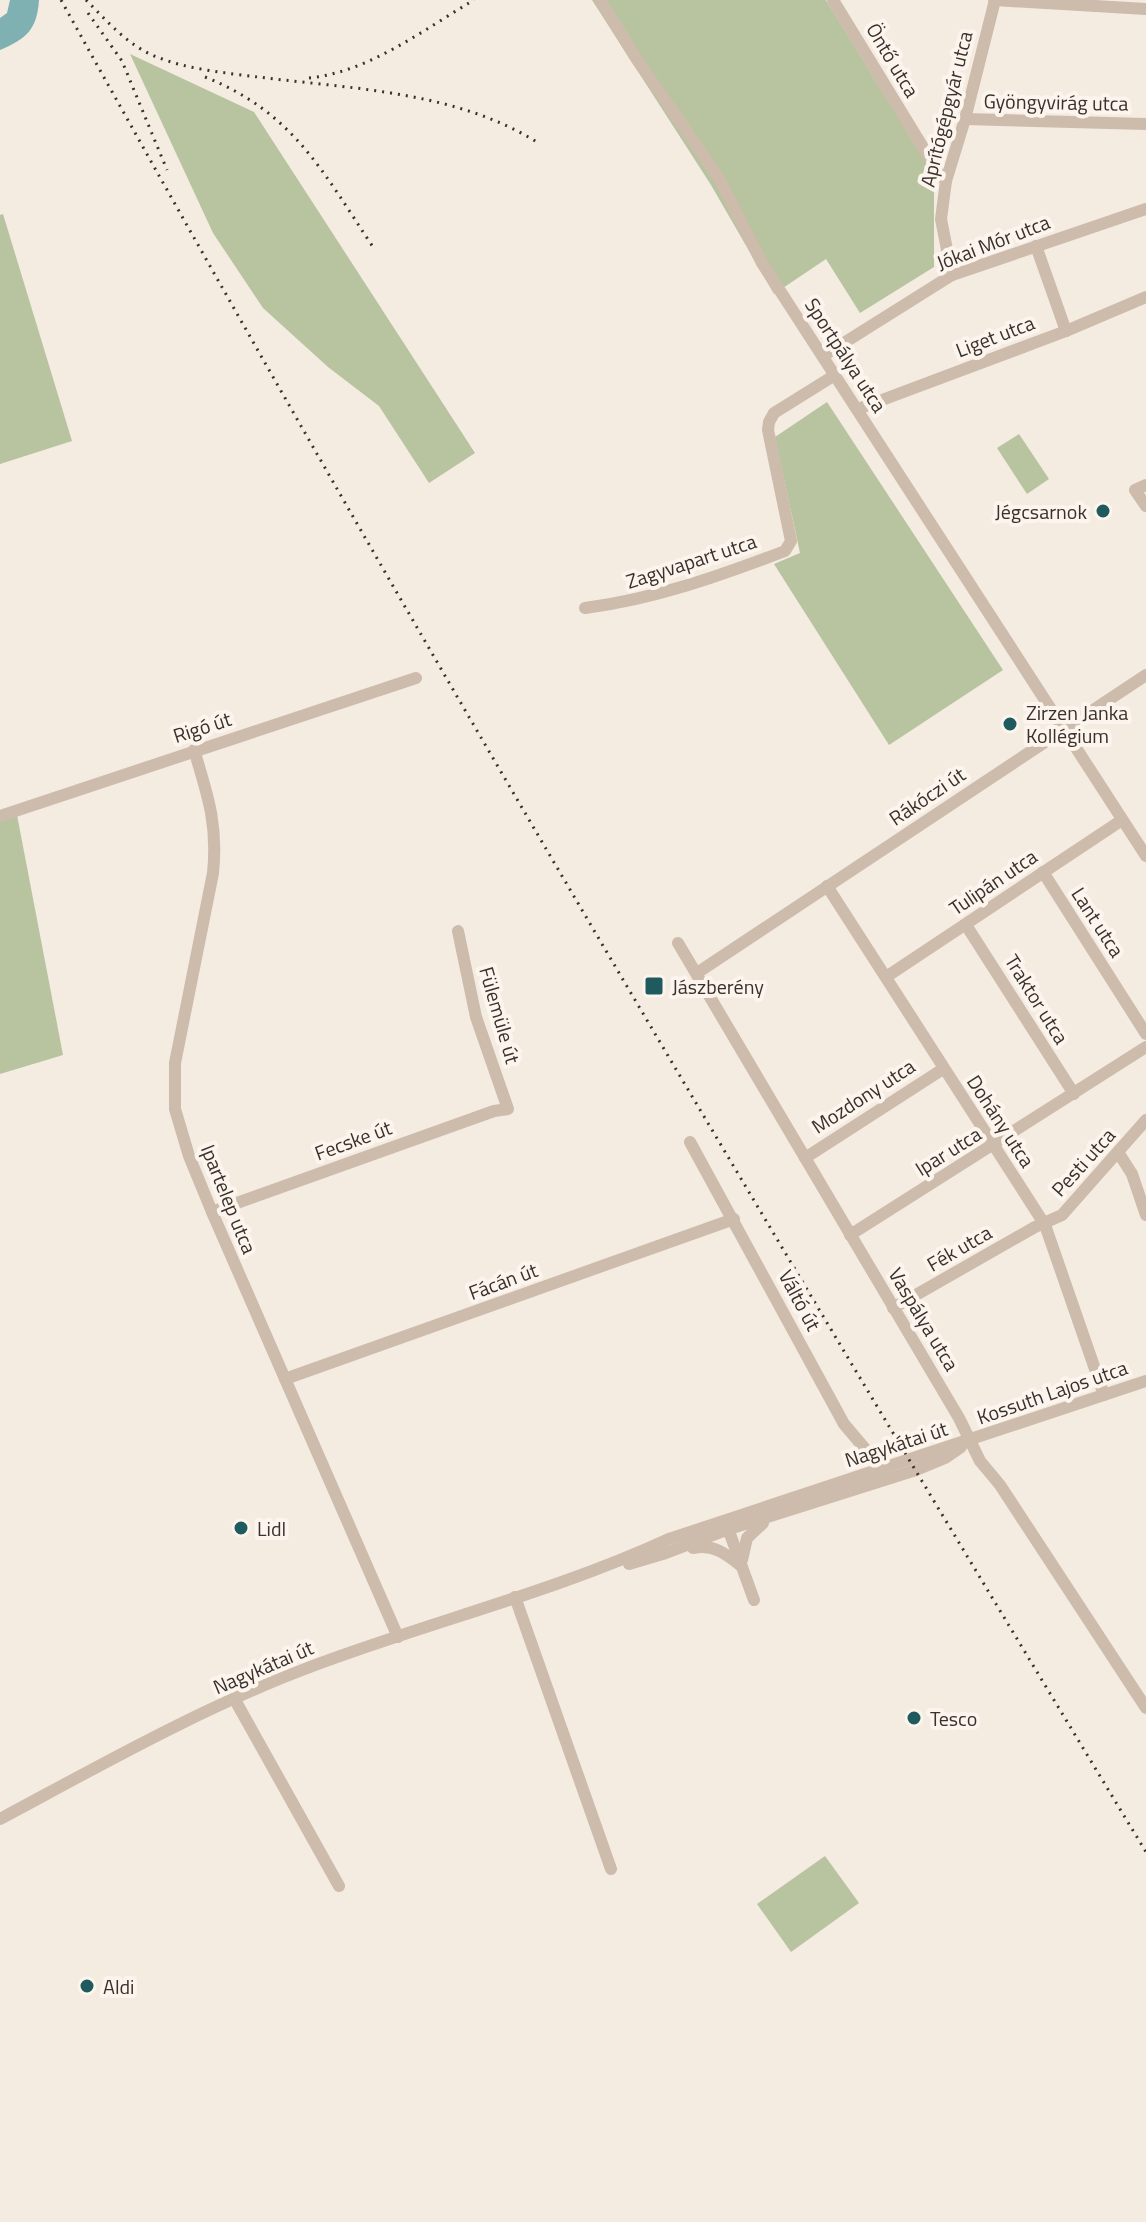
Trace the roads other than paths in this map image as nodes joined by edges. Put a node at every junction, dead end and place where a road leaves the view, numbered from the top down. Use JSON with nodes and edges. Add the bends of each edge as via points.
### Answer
{"nodes":[{"id":1,"x":600,"y":0,"type":"edge"},
{"id":2,"x":833,"y":0,"type":"edge"},
{"id":3,"x":994,"y":0,"type":"edge"},
{"id":4,"x":1146,"y":9,"type":"edge"},
{"id":5,"x":965,"y":119,"type":"junction"},
{"id":6,"x":1146,"y":124,"type":"edge"},
{"id":7,"x":946,"y":181,"type":"junction"},
{"id":8,"x":1146,"y":209,"type":"edge"},
{"id":9,"x":1036,"y":246,"type":"junction"},
{"id":10,"x":952,"y":275,"type":"junction"},
{"id":11,"x":1144,"y":303,"type":"edge"},
{"id":12,"x":1066,"y":331,"type":"junction"},
{"id":13,"x":823,"y":356,"type":"junction"},
{"id":14,"x":835,"y":375,"type":"junction"},
{"id":15,"x":858,"y":409,"type":"junction"},
{"id":16,"x":1141,"y":488,"type":"edge"},
{"id":17,"x":1146,"y":506,"type":"edge"},
{"id":18,"x":585,"y":608,"type":"dead end"},
{"id":19,"x":1146,"y":675,"type":"edge"},
{"id":20,"x":416,"y":678,"type":"dead end"},
{"id":21,"x":1063,"y":729,"type":"junction"},
{"id":22,"x":194,"y":750,"type":"junction"},
{"id":23,"x":0,"y":816,"type":"edge"},
{"id":24,"x":1122,"y":820,"type":"junction"},
{"id":25,"x":1146,"y":856,"type":"edge"},
{"id":26,"x":1043,"y":872,"type":"junction"},
{"id":27,"x":827,"y":886,"type":"junction"},
{"id":28,"x":966,"y":925,"type":"junction"},
{"id":29,"x":458,"y":931,"type":"dead end"},
{"id":30,"x":678,"y":943,"type":"dead end"},
{"id":31,"x":697,"y":973,"type":"junction"},
{"id":32,"x":886,"y":977,"type":"junction"},
{"id":33,"x":1146,"y":1034,"type":"edge"},
{"id":34,"x":1146,"y":1047,"type":"edge"},
{"id":35,"x":943,"y":1069,"type":"junction"},
{"id":36,"x":1074,"y":1094,"type":"junction"},
{"id":37,"x":508,"y":1109,"type":"joint"},
{"id":38,"x":1146,"y":1120,"type":"edge"},
{"id":39,"x":690,"y":1142,"type":"dead end"},
{"id":40,"x":994,"y":1145,"type":"junction"},
{"id":41,"x":1118,"y":1152,"type":"junction"},
{"id":42,"x":805,"y":1158,"type":"junction"},
{"id":43,"x":212,"y":1212,"type":"junction"},
{"id":44,"x":1146,"y":1215,"type":"edge"},
{"id":45,"x":734,"y":1219,"type":"junction"},
{"id":46,"x":1045,"y":1225,"type":"junction"},
{"id":47,"x":850,"y":1235,"type":"junction"},
{"id":48,"x":893,"y":1308,"type":"junction"},
{"id":49,"x":285,"y":1379,"type":"junction"},
{"id":50,"x":1146,"y":1381,"type":"edge"},
{"id":51,"x":1104,"y":1395,"type":"junction"},
{"id":52,"x":971,"y":1441,"type":"junction"},
{"id":53,"x":883,"y":1470,"type":"junction"},
{"id":54,"x":782,"y":1514,"type":"junction"},
{"id":55,"x":727,"y":1525,"type":"junction"},
{"id":56,"x":666,"y":1553,"type":"junction"},
{"id":57,"x":742,"y":1567,"type":"junction"},
{"id":58,"x":555,"y":1584,"type":"junction"},
{"id":59,"x":515,"y":1597,"type":"junction"},
{"id":60,"x":754,"y":1600,"type":"dead end"},
{"id":61,"x":398,"y":1637,"type":"junction"},
{"id":62,"x":235,"y":1700,"type":"junction"},
{"id":63,"x":1146,"y":1708,"type":"edge"},
{"id":64,"x":0,"y":1819,"type":"edge"},
{"id":65,"x":611,"y":1869,"type":"dead end"},
{"id":66,"x":339,"y":1886,"type":"dead end"}],
"edges":[{"from":1,"to":13,"type":"street","name":"Sportpálya utca","via":[[720,180],[762,263]]},
{"from":2,"to":7,"type":"street","name":"Öntő utca"},
{"from":3,"to":4,"type":"street"},
{"from":3,"to":5,"type":"street","name":"Aprítógépgyár utca"},
{"from":5,"to":6,"type":"street","name":"Gyöngyvirág utca"},
{"from":5,"to":7,"type":"street","name":"Aprítógépgyár utca"},
{"from":7,"to":10,"type":"street","name":"Aprítógépgyár utca","via":[[941,219]]},
{"from":8,"to":9,"type":"street","name":"Jókai Mór utca"},
{"from":9,"to":10,"type":"street","name":"Jókai Mór utca"},
{"from":9,"to":12,"type":"street"},
{"from":10,"to":13,"type":"street","name":"Jókai Mór utca"},
{"from":11,"to":12,"type":"street","name":"Liget utca"},
{"from":12,"to":15,"type":"street","name":"Liget utca"},
{"from":13,"to":14,"type":"street","name":"Sportpálya utca"},
{"from":14,"to":15,"type":"street","name":"Sportpálya utca"},
{"from":14,"to":18,"type":"street","name":"Zagyvapart utca","via":[[774,413],[769,422],[791,541],[785,551],[703,582],[631,602]]},
{"from":15,"to":21,"type":"street","name":"Sportpálya utca"},
{"from":16,"to":17,"type":"street"},
{"from":19,"to":21,"type":"street","name":"Rákóczi út"},
{"from":20,"to":22,"type":"street","name":"Rigó út"},
{"from":21,"to":24,"type":"street","name":"Sportpálya utca"},
{"from":21,"to":27,"type":"street","name":"Rákóczi út"},
{"from":22,"to":23,"type":"street","name":"Rigó út"},
{"from":22,"to":43,"type":"street","name":"Ipartelep utca","via":[[214,818],[215,848],[175,1063],[175,1109]]},
{"from":24,"to":25,"type":"street","name":"Sportpálya utca"},
{"from":24,"to":26,"type":"street","name":"Tulipán utca"},
{"from":26,"to":28,"type":"street","name":"Tulipán utca"},
{"from":26,"to":33,"type":"street","name":"Lant utca"},
{"from":27,"to":31,"type":"street","name":"Rákóczi út"},
{"from":27,"to":32,"type":"street","name":"Dohány utca"},
{"from":28,"to":32,"type":"street","name":"Tulipán utca"},
{"from":28,"to":36,"type":"street","name":"Traktor utca"},
{"from":29,"to":37,"type":"street","name":"Fülemüle út","via":[[476,1017]]},
{"from":30,"to":31,"type":"street","name":"Vaspálya utca"},
{"from":31,"to":42,"type":"street","name":"Vaspálya utca"},
{"from":32,"to":35,"type":"street","name":"Dohány utca"},
{"from":34,"to":36,"type":"street","name":"Ipar utca"},
{"from":35,"to":40,"type":"street","name":"Dohány utca"},
{"from":35,"to":42,"type":"street","name":"Mozdony utca"},
{"from":36,"to":40,"type":"street","name":"Ipar utca"},
{"from":37,"to":43,"type":"street","name":"Fecske út"},
{"from":38,"to":41,"type":"street","name":"Pesti utca"},
{"from":39,"to":45,"type":"street","name":"Váltó út"},
{"from":40,"to":46,"type":"street","name":"Dohány utca"},
{"from":40,"to":47,"type":"street","name":"Ipar utca"},
{"from":41,"to":44,"type":"street"},
{"from":41,"to":46,"type":"street","name":"Pesti utca","via":[[1062,1215]]},
{"from":42,"to":47,"type":"street","name":"Vaspálya utca"},
{"from":43,"to":49,"type":"street","name":"Ipartelep utca"},
{"from":45,"to":49,"type":"street","name":"Fácán út"},
{"from":45,"to":53,"type":"street","name":"Váltó út","via":[[844,1424]]},
{"from":46,"to":48,"type":"street","name":"Fék utca"},
{"from":46,"to":51,"type":"street","name":"Dohány utca"},
{"from":47,"to":48,"type":"street","name":"Vaspálya utca"},
{"from":48,"to":52,"type":"street","name":"Vaspálya utca"},
{"from":49,"to":61,"type":"street","name":"Ipartelep utca"},
{"from":50,"to":51,"type":"street","name":"Kossuth Lajos utca"},
{"from":51,"to":52,"type":"street","name":"Kossuth Lajos utca"},
{"from":52,"to":53,"type":"street","name":"Nagykátai út"},
{"from":52,"to":54,"type":"street","name":"Nagykátai út","via":[[916,1470]]},
{"from":52,"to":63,"type":"street","name":"Vaspálya utca"},
{"from":53,"to":55,"type":"street","name":"Nagykátai út"},
{"from":54,"to":55,"type":"street","name":"Nagykátai út"},
{"from":54,"to":57,"type":"street","via":[[747,1538]]},
{"from":55,"to":56,"type":"street","name":"Nagykátai út"},
{"from":55,"to":57,"type":"street"},
{"from":55,"to":58,"type":"street","name":"Nagykátai út"},
{"from":56,"to":57,"type":"street","via":[[716,1548]]},
{"from":56,"to":58,"type":"street","name":"Nagykátai út"},
{"from":57,"to":60,"type":"street"},
{"from":58,"to":59,"type":"street","name":"Nagykátai út"},
{"from":59,"to":61,"type":"street","name":"Nagykátai út"},
{"from":59,"to":65,"type":"street"},
{"from":61,"to":62,"type":"street","name":"Nagykátai út","via":[[309,1667]]},
{"from":62,"to":64,"type":"street","name":"Nagykátai út"},
{"from":62,"to":66,"type":"street"}]}
